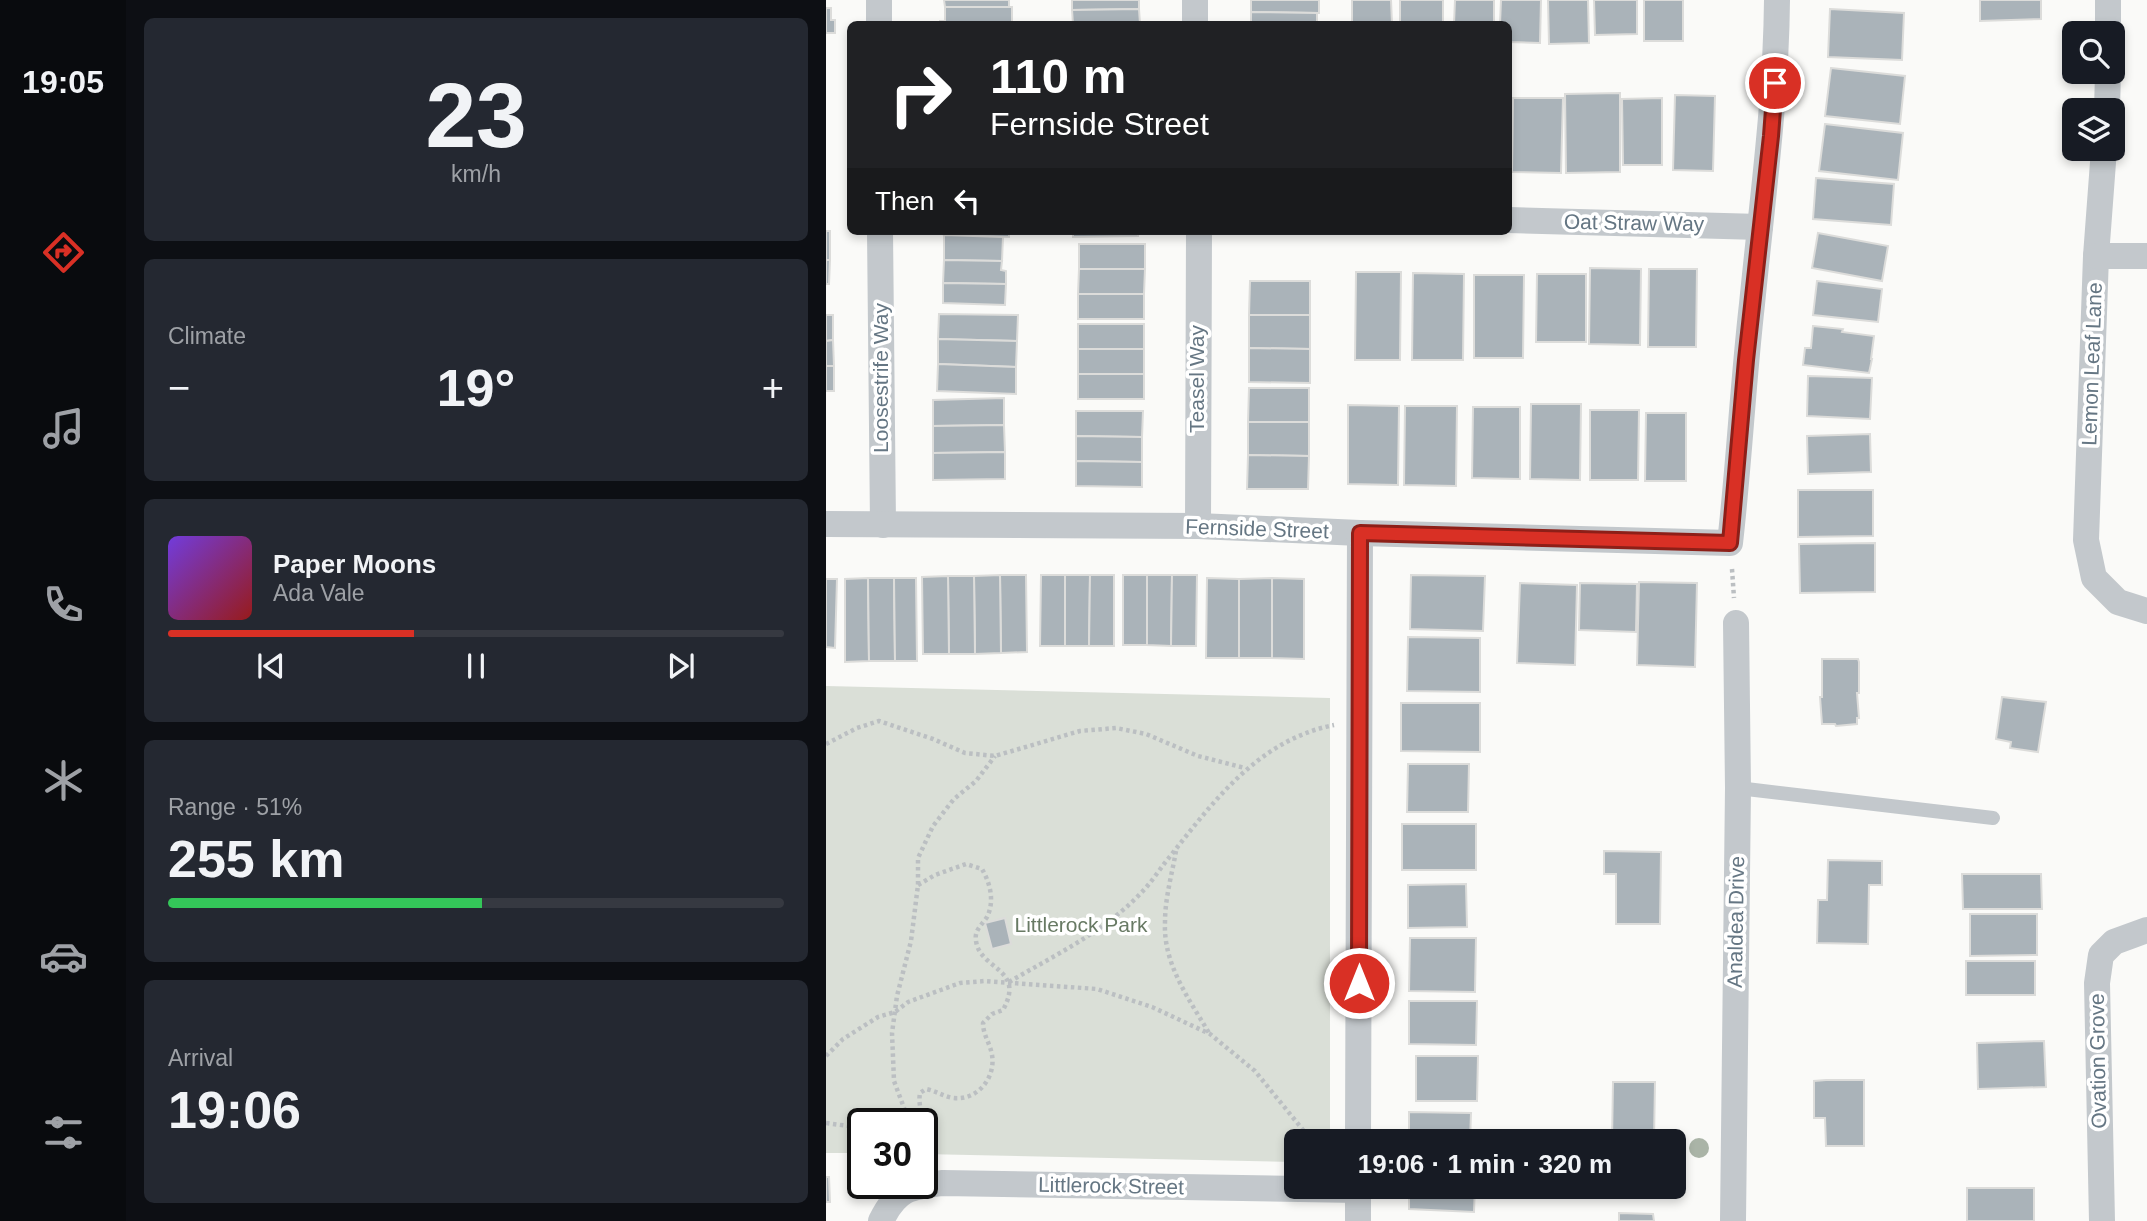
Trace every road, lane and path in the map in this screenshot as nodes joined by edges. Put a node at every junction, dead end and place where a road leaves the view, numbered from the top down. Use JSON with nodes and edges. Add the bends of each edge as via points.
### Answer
{"nodes":[{"id":1,"x":879,"y":0,"type":"edge"},
{"id":2,"x":1195,"y":0,"type":"edge"},
{"id":3,"x":1777,"y":0,"type":"edge"},
{"id":4,"x":2108,"y":0,"type":"edge"},
{"id":5,"x":879,"y":21,"type":"edge"},
{"id":6,"x":1195,"y":21,"type":"edge"},
{"id":7,"x":2108,"y":21,"type":"edge"},
{"id":8,"x":2103,"y":161,"type":"edge"},
{"id":9,"x":1512,"y":220,"type":"edge"},
{"id":10,"x":1760,"y":227,"type":"junction"},
{"id":11,"x":880,"y":235,"type":"edge"},
{"id":12,"x":1199,"y":235,"type":"edge"},
{"id":13,"x":2096,"y":256,"type":"junction"},
{"id":14,"x":2147,"y":256,"type":"edge"},
{"id":15,"x":826,"y":524,"type":"edge"},
{"id":16,"x":883,"y":525,"type":"junction"},
{"id":17,"x":1198,"y":526,"type":"junction"},
{"id":18,"x":1360,"y":533,"type":"junction"},
{"id":19,"x":1730,"y":543,"type":"junction"},
{"id":20,"x":2147,"y":611,"type":"edge"},
{"id":21,"x":1736,"y":623,"type":"joint"},
{"id":22,"x":1360,"y":720,"type":"junction"},
{"id":23,"x":826,"y":744,"type":"edge"},
{"id":24,"x":995,"y":756,"type":"junction"},
{"id":25,"x":1245,"y":768,"type":"junction"},
{"id":26,"x":1738,"y":788,"type":"junction"},
{"id":27,"x":1993,"y":818,"type":"dead end"},
{"id":28,"x":1177,"y":847,"type":"junction"},
{"id":29,"x":918,"y":885,"type":"junction"},
{"id":30,"x":2147,"y":930,"type":"edge"},
{"id":31,"x":1009,"y":983,"type":"junction"},
{"id":32,"x":895,"y":1012,"type":"junction"},
{"id":33,"x":1210,"y":1034,"type":"junction"},
{"id":34,"x":826,"y":1056,"type":"edge"},
{"id":35,"x":904,"y":1108,"type":"edge"},
{"id":36,"x":921,"y":1108,"type":"edge"},
{"id":37,"x":826,"y":1123,"type":"edge"},
{"id":38,"x":847,"y":1126,"type":"edge"},
{"id":39,"x":1302,"y":1129,"type":"edge"},
{"id":40,"x":1358,"y":1129,"type":"edge"},
{"id":41,"x":1284,"y":1187,"type":"edge"},
{"id":42,"x":1358,"y":1199,"type":"edge"},
{"id":43,"x":881,"y":1221,"type":"edge"},
{"id":44,"x":1358,"y":1221,"type":"edge"},
{"id":45,"x":1733,"y":1221,"type":"edge"},
{"id":46,"x":2102,"y":1221,"type":"edge"}],
"edges":[{"from":1,"to":5,"type":"street"},
{"from":2,"to":6,"type":"street"},
{"from":3,"to":10,"type":"street","via":[[1771,136]]},
{"from":4,"to":7,"type":"street"},
{"from":8,"to":13,"type":"street","name":"Lemon Leaf Lane"},
{"from":9,"to":10,"type":"street","name":"Oat Straw Way"},
{"from":10,"to":19,"type":"street"},
{"from":11,"to":16,"type":"street","name":"Loosestrife Way"},
{"from":12,"to":17,"type":"street","name":"Teasel Way"},
{"from":13,"to":14,"type":"street"},
{"from":13,"to":20,"type":"street","name":"Lemon Leaf Lane","via":[[2086,540],[2094,579],[2118,602]]},
{"from":15,"to":16,"type":"street","name":"Fernside Street"},
{"from":16,"to":17,"type":"street","name":"Fernside Street"},
{"from":17,"to":18,"type":"street","name":"Fernside Street"},
{"from":18,"to":19,"type":"street","name":"Fernside Street"},
{"from":18,"to":22,"type":"street"},
{"from":19,"to":21,"type":"path"},
{"from":21,"to":26,"type":"street","name":"Analdea Drive"},
{"from":22,"to":25,"type":"path","via":[[1307,732]]},
{"from":22,"to":40,"type":"street"},
{"from":23,"to":24,"type":"path","via":[[879,721],[965,754]]},
{"from":24,"to":25,"type":"path","via":[[1080,731],[1116,728]]},
{"from":24,"to":29,"type":"path","via":[[933,826],[918,859]]},
{"from":25,"to":28,"type":"path"},
{"from":26,"to":27,"type":"lane"},
{"from":26,"to":45,"type":"street","name":"Analdea Drive"},
{"from":28,"to":31,"type":"path","via":[[1142,892],[1088,937]]},
{"from":28,"to":33,"type":"path","via":[[1165,941],[1180,983]]},
{"from":29,"to":31,"type":"path","via":[[966,864],[982,869],[991,898],[976,942]]},
{"from":29,"to":32,"type":"path"},
{"from":30,"to":46,"type":"street","name":"Ovation Grove","via":[[2114,942],[2101,955],[2097,983]]},
{"from":31,"to":32,"type":"path","via":[[960,983],[908,1002]]},
{"from":31,"to":33,"type":"path","via":[[1097,989],[1152,1007]]},
{"from":31,"to":36,"type":"path","via":[[1011,997],[1003,1010],[983,1023],[992,1056],[986,1085],[970,1096],[956,1098],[926,1089],[920,1093]]},
{"from":32,"to":34,"type":"path","via":[[856,1030]]},
{"from":32,"to":35,"type":"path","via":[[891,1033],[894,1081]]},
{"from":33,"to":39,"type":"path","via":[[1255,1071]]},
{"from":37,"to":38,"type":"path"},
{"from":41,"to":43,"type":"street","name":"Littlerock Street","via":[[943,1183],[912,1186],[892,1202]]},
{"from":42,"to":44,"type":"street"}]}
